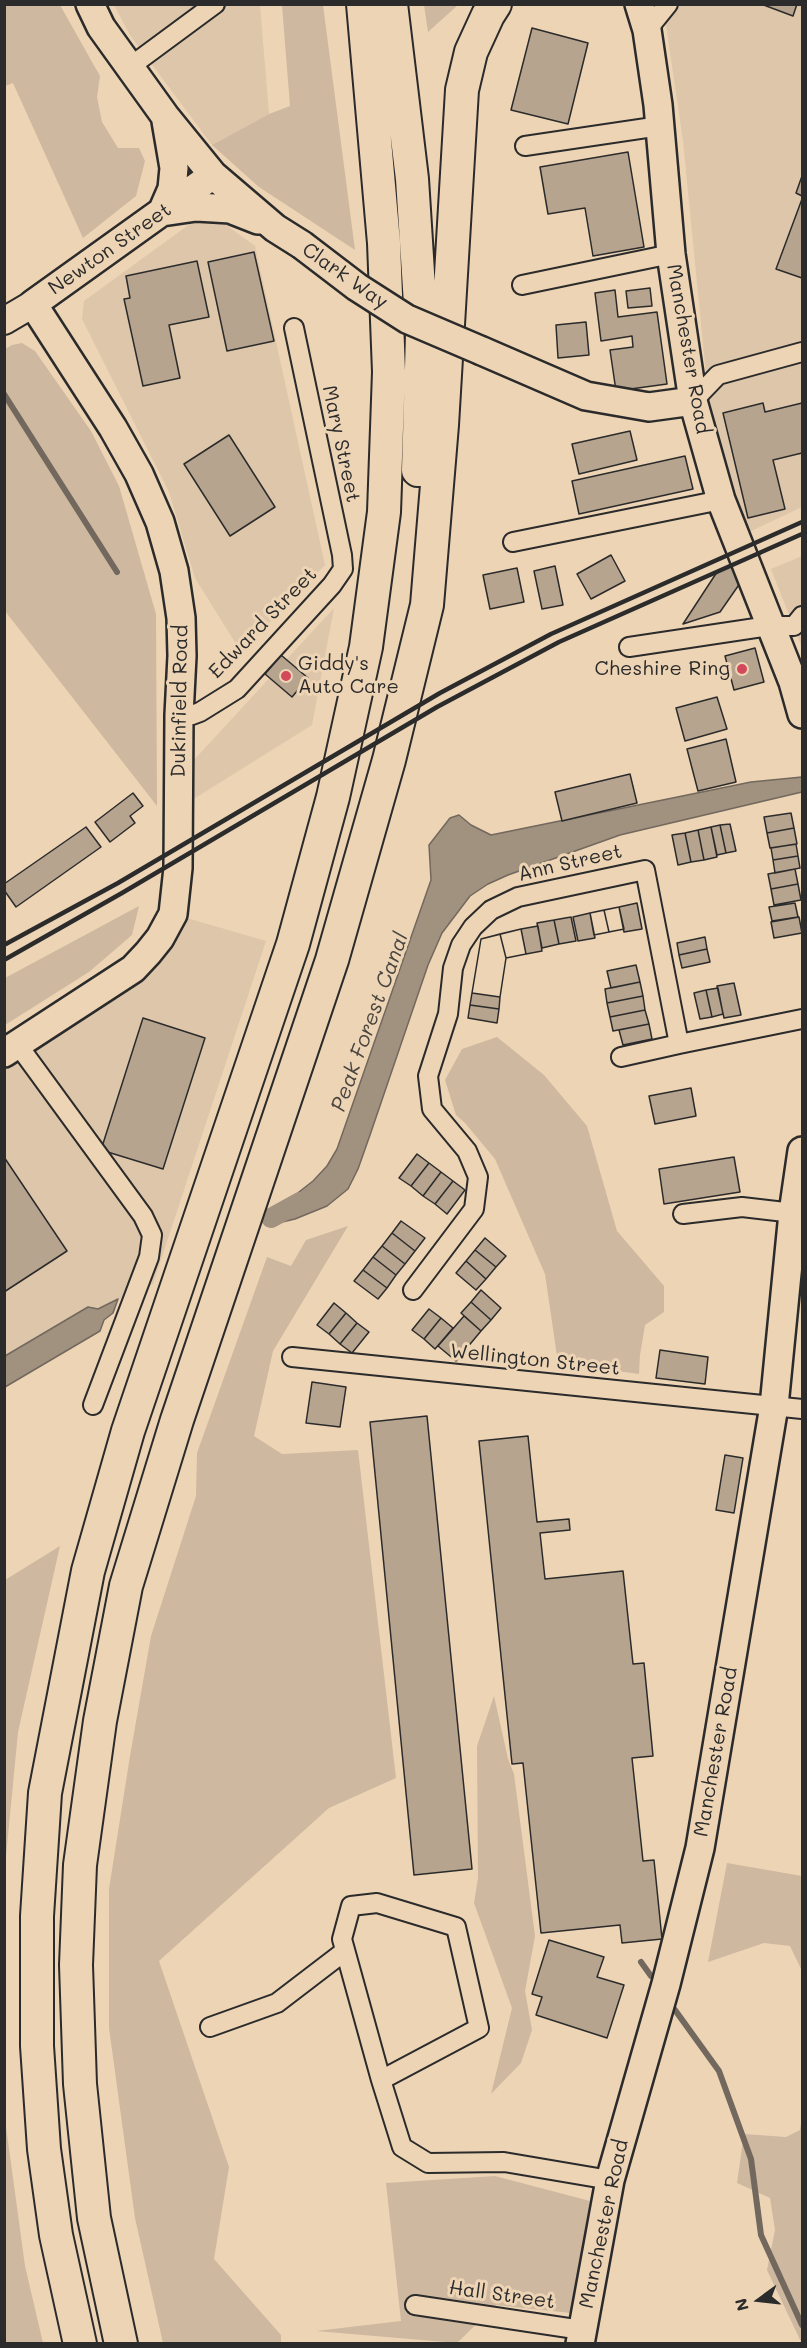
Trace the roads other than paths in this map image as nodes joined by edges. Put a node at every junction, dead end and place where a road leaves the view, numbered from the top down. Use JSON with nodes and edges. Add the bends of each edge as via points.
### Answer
{"nodes":[{"id":1,"x":90,"y":4,"type":"edge"},
{"id":2,"x":215,"y":4,"type":"edge"},
{"id":3,"x":344,"y":4,"type":"edge"},
{"id":4,"x":363,"y":4,"type":"edge"},
{"id":5,"x":391,"y":4,"type":"edge"},
{"id":6,"x":495,"y":4,"type":"edge"},
{"id":7,"x":639,"y":4,"type":"edge"},
{"id":8,"x":668,"y":4,"type":"edge"},
{"id":9,"x":647,"y":30,"type":"junction"},
{"id":10,"x":131,"y":66,"type":"junction"},
{"id":11,"x":165,"y":116,"type":"junction"},
{"id":12,"x":660,"y":126,"type":"junction"},
{"id":13,"x":525,"y":146,"type":"dead end"},
{"id":14,"x":213,"y":176,"type":"junction"},
{"id":15,"x":162,"y":212,"type":"junction"},
{"id":16,"x":270,"y":224,"type":"junction"},
{"id":17,"x":671,"y":254,"type":"junction"},
{"id":18,"x":522,"y":285,"type":"dead end"},
{"id":19,"x":33,"y":304,"type":"junction"},
{"id":20,"x":4,"y":321,"type":"edge"},
{"id":21,"x":294,"y":328,"type":"dead end"},
{"id":22,"x":802,"y":352,"type":"edge"},
{"id":23,"x":693,"y":401,"type":"junction"},
{"id":24,"x":721,"y":500,"type":"junction"},
{"id":25,"x":384,"y":512,"type":"junction"},
{"id":26,"x":513,"y":542,"type":"dead end"},
{"id":27,"x":343,"y":569,"type":"joint"},
{"id":28,"x":802,"y":616,"type":"edge"},
{"id":29,"x":769,"y":626,"type":"junction"},
{"id":30,"x":629,"y":647,"type":"dead end"},
{"id":31,"x":802,"y":714,"type":"edge"},
{"id":32,"x":179,"y":715,"type":"junction"},
{"id":33,"x":389,"y":760,"type":"junction"},
{"id":34,"x":802,"y":1019,"type":"edge"},
{"id":35,"x":679,"y":1044,"type":"junction"},
{"id":36,"x":11,"y":1049,"type":"edge"},
{"id":37,"x":621,"y":1057,"type":"dead end"},
{"id":38,"x":802,"y":1151,"type":"edge"},
{"id":39,"x":682,"y":1214,"type":"dead end"},
{"id":40,"x":798,"y":1214,"type":"edge"},
{"id":41,"x":413,"y":1290,"type":"dead end"},
{"id":42,"x":292,"y":1357,"type":"dead end"},
{"id":43,"x":93,"y":1405,"type":"dead end"},
{"id":44,"x":774,"y":1406,"type":"junction"},
{"id":45,"x":802,"y":1409,"type":"edge"},
{"id":46,"x":345,"y":1951,"type":"junction"},
{"id":47,"x":210,"y":2027,"type":"dead end"},
{"id":48,"x":381,"y":2080,"type":"junction"},
{"id":49,"x":610,"y":2180,"type":"junction"},
{"id":50,"x":415,"y":2305,"type":"dead end"},
{"id":51,"x":581,"y":2337,"type":"edge"},
{"id":52,"x":80,"y":2343,"type":"edge"},
{"id":53,"x":121,"y":2343,"type":"edge"}],
"edges":[{"from":1,"to":10,"type":"main road","name":"Clark Way","via":[[101,27]]},
{"from":2,"to":10,"type":"street"},
{"from":3,"to":25,"type":"highway","via":[[368,232]]},
{"from":4,"to":25,"type":"highway","via":[[384,243],[389,372]]},
{"from":5,"to":33,"type":"highway","via":[[412,179],[422,335],[416,565]]},
{"from":6,"to":33,"type":"highway","via":[[471,52],[462,90],[427,605]]},
{"from":7,"to":9,"type":"main road","name":"Manchester Road"},
{"from":8,"to":9,"type":"street"},
{"from":9,"to":12,"type":"main road","name":"Manchester Road"},
{"from":10,"to":11,"type":"main road","name":"Clark Way"},
{"from":11,"to":14,"type":"main road","name":"Clark Way"},
{"from":11,"to":15,"type":"main road","via":[[174,168],[172,189]]},
{"from":12,"to":13,"type":"street"},
{"from":12,"to":17,"type":"main road","name":"Manchester Road"},
{"from":14,"to":15,"type":"main road","name":"Newton Street"},
{"from":14,"to":16,"type":"main road","name":"Clark Way"},
{"from":15,"to":16,"type":"main road","via":[[196,207],[230,209]]},
{"from":15,"to":19,"type":"main road","name":"Newton Street"},
{"from":16,"to":23,"type":"main road","name":"Clark Way","bridge":true,"via":[[407,319],[586,396],[649,407]]},
{"from":17,"to":18,"type":"street"},
{"from":17,"to":23,"type":"main road","name":"Manchester Road"},
{"from":19,"to":20,"type":"main road","name":"Newton Street"},
{"from":19,"to":32,"type":"main road","name":"Dukinfield Road","via":[[118,437],[160,522],[174,571],[181,618]]},
{"from":21,"to":27,"type":"street","name":"Mary Street"},
{"from":22,"to":23,"type":"street","via":[[718,375]]},
{"from":23,"to":24,"type":"main road","name":"Manchester Road"},
{"from":24,"to":26,"type":"street"},
{"from":24,"to":29,"type":"main road","name":"Manchester Road"},
{"from":25,"to":52,"type":"highway","via":[[366,646],[330,808],[293,944],[128,1431],[88,1571],[45,1793],[37,1916],[37,2046],[44,2149],[56,2235]]},
{"from":27,"to":32,"type":"street","name":"Edward Street","via":[[237,689],[200,712]]},
{"from":28,"to":29,"type":"street","via":[[794,626]]},
{"from":29,"to":30,"type":"street"},
{"from":29,"to":31,"type":"main road","name":"Manchester Road"},
{"from":32,"to":36,"type":"main road","name":"Dukinfield Road","via":[[178,868],[173,914],[167,927],[133,969]]},
{"from":33,"to":53,"type":"highway","via":[[332,960],[177,1420],[126,1586],[100,1720],[80,1864],[76,1965],[80,2084],[94,2218]]},
{"from":34,"to":35,"type":"street"},
{"from":35,"to":37,"type":"street"},
{"from":35,"to":41,"type":"street","name":"Ann Street","via":[[645,870],[518,897],[491,910],[461,945],[453,968],[448,1014],[428,1076],[432,1109],[467,1151],[478,1177],[474,1209]]},
{"from":36,"to":43,"type":"street","via":[[143,1216],[152,1234],[149,1257]]},
{"from":38,"to":40,"type":"main road","name":"Manchester Road"},
{"from":39,"to":40,"type":"street","via":[[742,1207]]},
{"from":40,"to":44,"type":"main road","name":"Manchester Road"},
{"from":42,"to":44,"type":"street","name":"Wellington Street"},
{"from":44,"to":45,"type":"street","name":"Wellington Street"},
{"from":44,"to":49,"type":"main road","name":"Manchester Road","via":[[700,1848]]},
{"from":46,"to":47,"type":"street","via":[[277,2003]]},
{"from":46,"to":48,"type":"street"},
{"from":46,"to":48,"type":"street","via":[[342,1939],[351,1906],[378,1904],[456,1927],[479,2028]]},
{"from":48,"to":49,"type":"street","via":[[402,2146],[428,2163],[504,2162]]},
{"from":49,"to":51,"type":"main road","name":"Manchester Road"},
{"from":50,"to":51,"type":"street","name":"Hall Street"}]}
